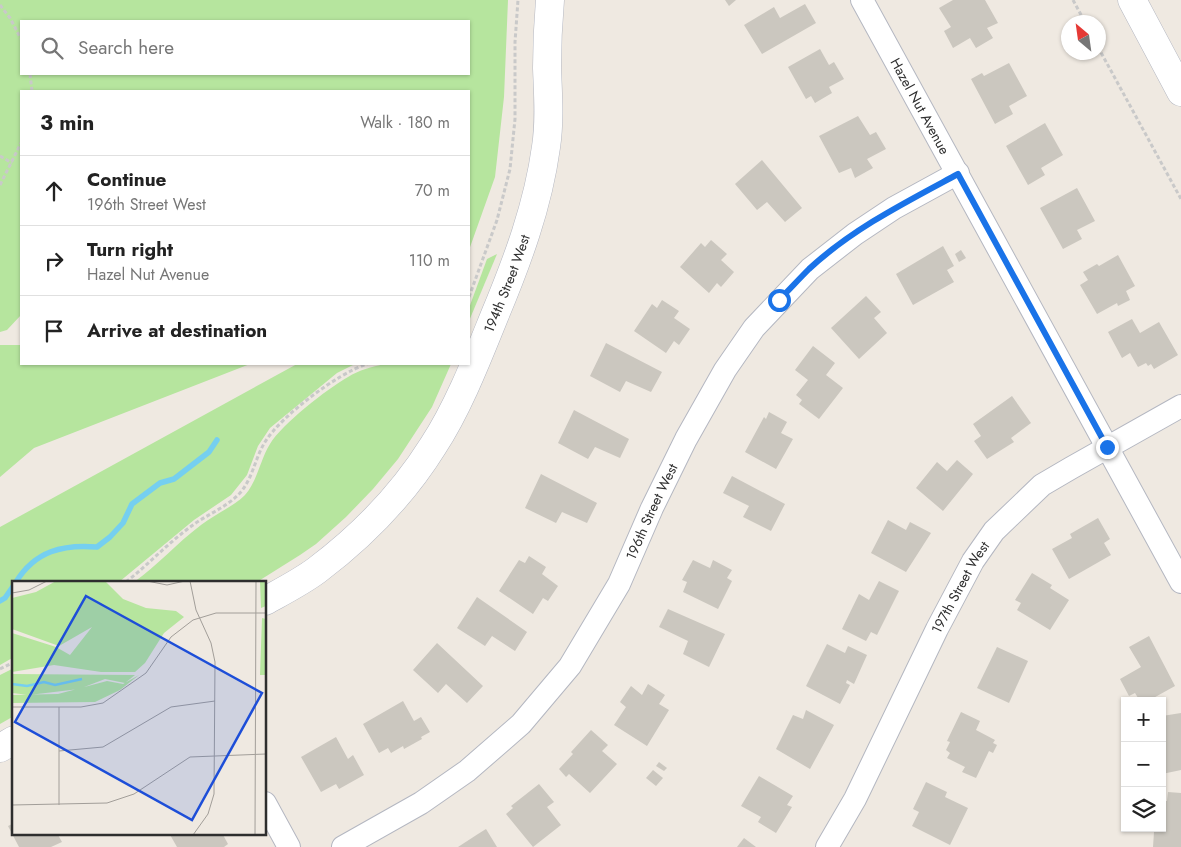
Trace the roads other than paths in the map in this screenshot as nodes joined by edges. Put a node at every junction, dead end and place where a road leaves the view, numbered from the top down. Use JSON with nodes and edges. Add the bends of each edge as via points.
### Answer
{"nodes":[{"id":1,"x":550,"y":0,"type":"edge"},
{"id":2,"x":862,"y":0,"type":"edge"},
{"id":3,"x":1132,"y":0,"type":"edge"},
{"id":4,"x":1181,"y":92,"type":"edge"},
{"id":5,"x":958,"y":174,"type":"junction"},
{"id":6,"x":1181,"y":406,"type":"edge"},
{"id":7,"x":1107,"y":447,"type":"junction"},
{"id":8,"x":1181,"y":582,"type":"edge"},
{"id":9,"x":266,"y":600,"type":"edge"},
{"id":10,"x":12,"y":741,"type":"edge"},
{"id":11,"x":0,"y":748,"type":"edge"},
{"id":12,"x":266,"y":805,"type":"edge"},
{"id":13,"x":289,"y":847,"type":"edge"},
{"id":14,"x":343,"y":847,"type":"edge"},
{"id":15,"x":827,"y":847,"type":"edge"}],
"edges":[{"from":1,"to":9,"type":"street","name":"194th Street West","via":[[548,124],[538,194],[479,354],[445,426],[391,502],[336,555]]},
{"from":2,"to":5,"type":"street","name":"Hazel Nut Avenue"},
{"from":3,"to":4,"type":"street"},
{"from":5,"to":7,"type":"street","name":"Hazel Nut Avenue"},
{"from":5,"to":14,"type":"street","name":"196th Street West","via":[[894,208],[855,234],[810,268],[754,328],[725,370],[686,439],[619,584],[570,666],[521,724],[467,771],[429,798]]},
{"from":6,"to":7,"type":"street","name":"197th Street West"},
{"from":7,"to":8,"type":"street","name":"Hazel Nut Avenue"},
{"from":7,"to":15,"type":"street","name":"197th Street West","via":[[1042,485],[994,531],[973,561],[936,629],[855,799]]},
{"from":10,"to":11,"type":"street"},
{"from":12,"to":13,"type":"street"}]}
